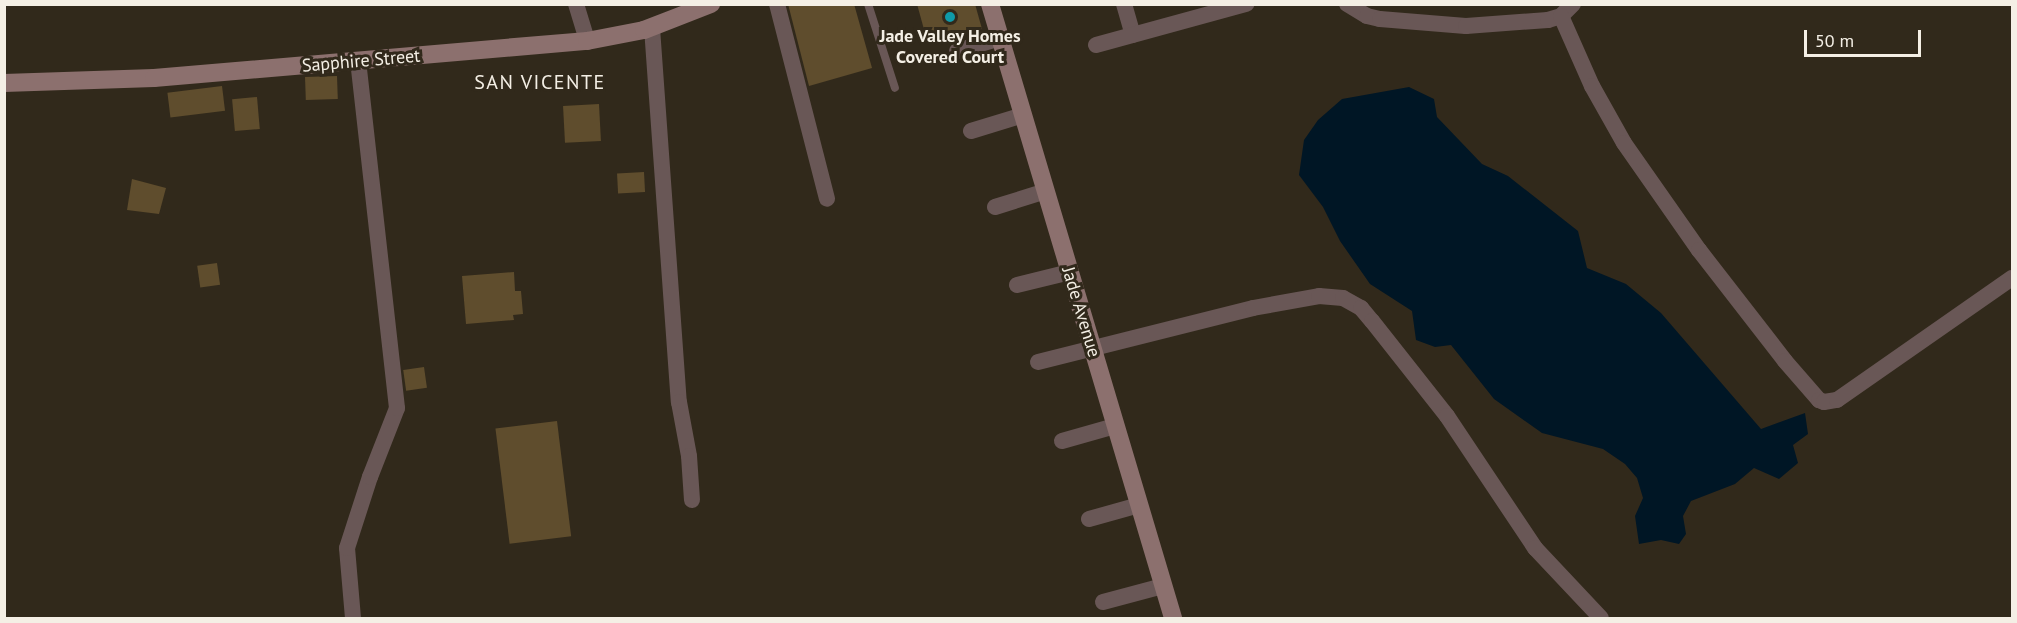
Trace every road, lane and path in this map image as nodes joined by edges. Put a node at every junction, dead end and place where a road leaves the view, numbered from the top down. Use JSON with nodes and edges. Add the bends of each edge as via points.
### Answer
{"nodes":[{"id":1,"x":576,"y":4,"type":"edge"},
{"id":2,"x":711,"y":4,"type":"edge"},
{"id":3,"x":777,"y":4,"type":"edge"},
{"id":4,"x":868,"y":4,"type":"edge"},
{"id":5,"x":990,"y":4,"type":"edge"},
{"id":6,"x":1124,"y":4,"type":"edge"},
{"id":7,"x":1246,"y":4,"type":"edge"},
{"id":8,"x":1347,"y":4,"type":"edge"},
{"id":9,"x":1567,"y":10,"type":"edge"},
{"id":10,"x":1196,"y":11,"type":"edge"},
{"id":11,"x":652,"y":28,"type":"junction"},
{"id":12,"x":1133,"y":35,"type":"junction"},
{"id":13,"x":1000,"y":38,"type":"junction"},
{"id":14,"x":587,"y":41,"type":"junction"},
{"id":15,"x":1096,"y":45,"type":"dead end"},
{"id":16,"x":957,"y":51,"type":"dead end"},
{"id":17,"x":358,"y":62,"type":"junction"},
{"id":18,"x":4,"y":82,"type":"edge"},
{"id":19,"x":895,"y":88,"type":"dead end"},
{"id":20,"x":1023,"y":116,"type":"junction"},
{"id":21,"x":971,"y":131,"type":"dead end"},
{"id":22,"x":1046,"y":191,"type":"junction"},
{"id":23,"x":827,"y":199,"type":"dead end"},
{"id":24,"x":995,"y":207,"type":"dead end"},
{"id":25,"x":1070,"y":272,"type":"junction"},
{"id":26,"x":2013,"y":278,"type":"edge"},
{"id":27,"x":1017,"y":285,"type":"dead end"},
{"id":28,"x":1092,"y":347,"type":"junction"},
{"id":29,"x":1038,"y":362,"type":"dead end"},
{"id":30,"x":1115,"y":426,"type":"junction"},
{"id":31,"x":1062,"y":441,"type":"dead end"},
{"id":32,"x":692,"y":500,"type":"dead end"},
{"id":33,"x":1139,"y":505,"type":"junction"},
{"id":34,"x":1089,"y":519,"type":"dead end"},
{"id":35,"x":1163,"y":586,"type":"junction"},
{"id":36,"x":1103,"y":602,"type":"dead end"},
{"id":37,"x":353,"y":618,"type":"edge"},
{"id":38,"x":1173,"y":618,"type":"edge"},
{"id":39,"x":1601,"y":618,"type":"edge"}],
"edges":[{"from":1,"to":14,"type":"street"},
{"from":2,"to":11,"type":"street","name":"Sapphire Street"},
{"from":3,"to":23,"type":"street"},
{"from":4,"to":19,"type":"lane"},
{"from":5,"to":13,"type":"street","name":"Jade Avenue"},
{"from":6,"to":12,"type":"street"},
{"from":7,"to":10,"type":"street"},
{"from":8,"to":9,"type":"street","via":[[1380,19],[1456,26],[1531,23]]},
{"from":9,"to":26,"type":"street","via":[[1592,86],[1624,143],[1699,250],[1819,400],[1837,400]]},
{"from":10,"to":12,"type":"street"},
{"from":11,"to":14,"type":"street","name":"Sapphire Street"},
{"from":11,"to":32,"type":"street","via":[[679,402]]},
{"from":12,"to":15,"type":"street"},
{"from":13,"to":16,"type":"street"},
{"from":13,"to":20,"type":"street","name":"Jade Avenue"},
{"from":14,"to":17,"type":"street","name":"Sapphire Street"},
{"from":17,"to":18,"type":"street","name":"Sapphire Street","via":[[153,78]]},
{"from":17,"to":37,"type":"street","via":[[397,408],[347,548]]},
{"from":20,"to":21,"type":"street"},
{"from":20,"to":22,"type":"street","name":"Jade Avenue"},
{"from":22,"to":24,"type":"street"},
{"from":22,"to":25,"type":"street","name":"Jade Avenue"},
{"from":25,"to":27,"type":"street"},
{"from":25,"to":28,"type":"street","name":"Jade Avenue"},
{"from":28,"to":29,"type":"street"},
{"from":28,"to":30,"type":"street","name":"Jade Avenue"},
{"from":28,"to":39,"type":"street","via":[[1319,296],[1352,302],[1372,321],[1447,416],[1535,548]]},
{"from":30,"to":31,"type":"street"},
{"from":30,"to":33,"type":"street","name":"Jade Avenue"},
{"from":33,"to":34,"type":"street"},
{"from":33,"to":35,"type":"street","name":"Jade Avenue"},
{"from":35,"to":36,"type":"street"},
{"from":35,"to":38,"type":"street","name":"Jade Avenue"}]}
